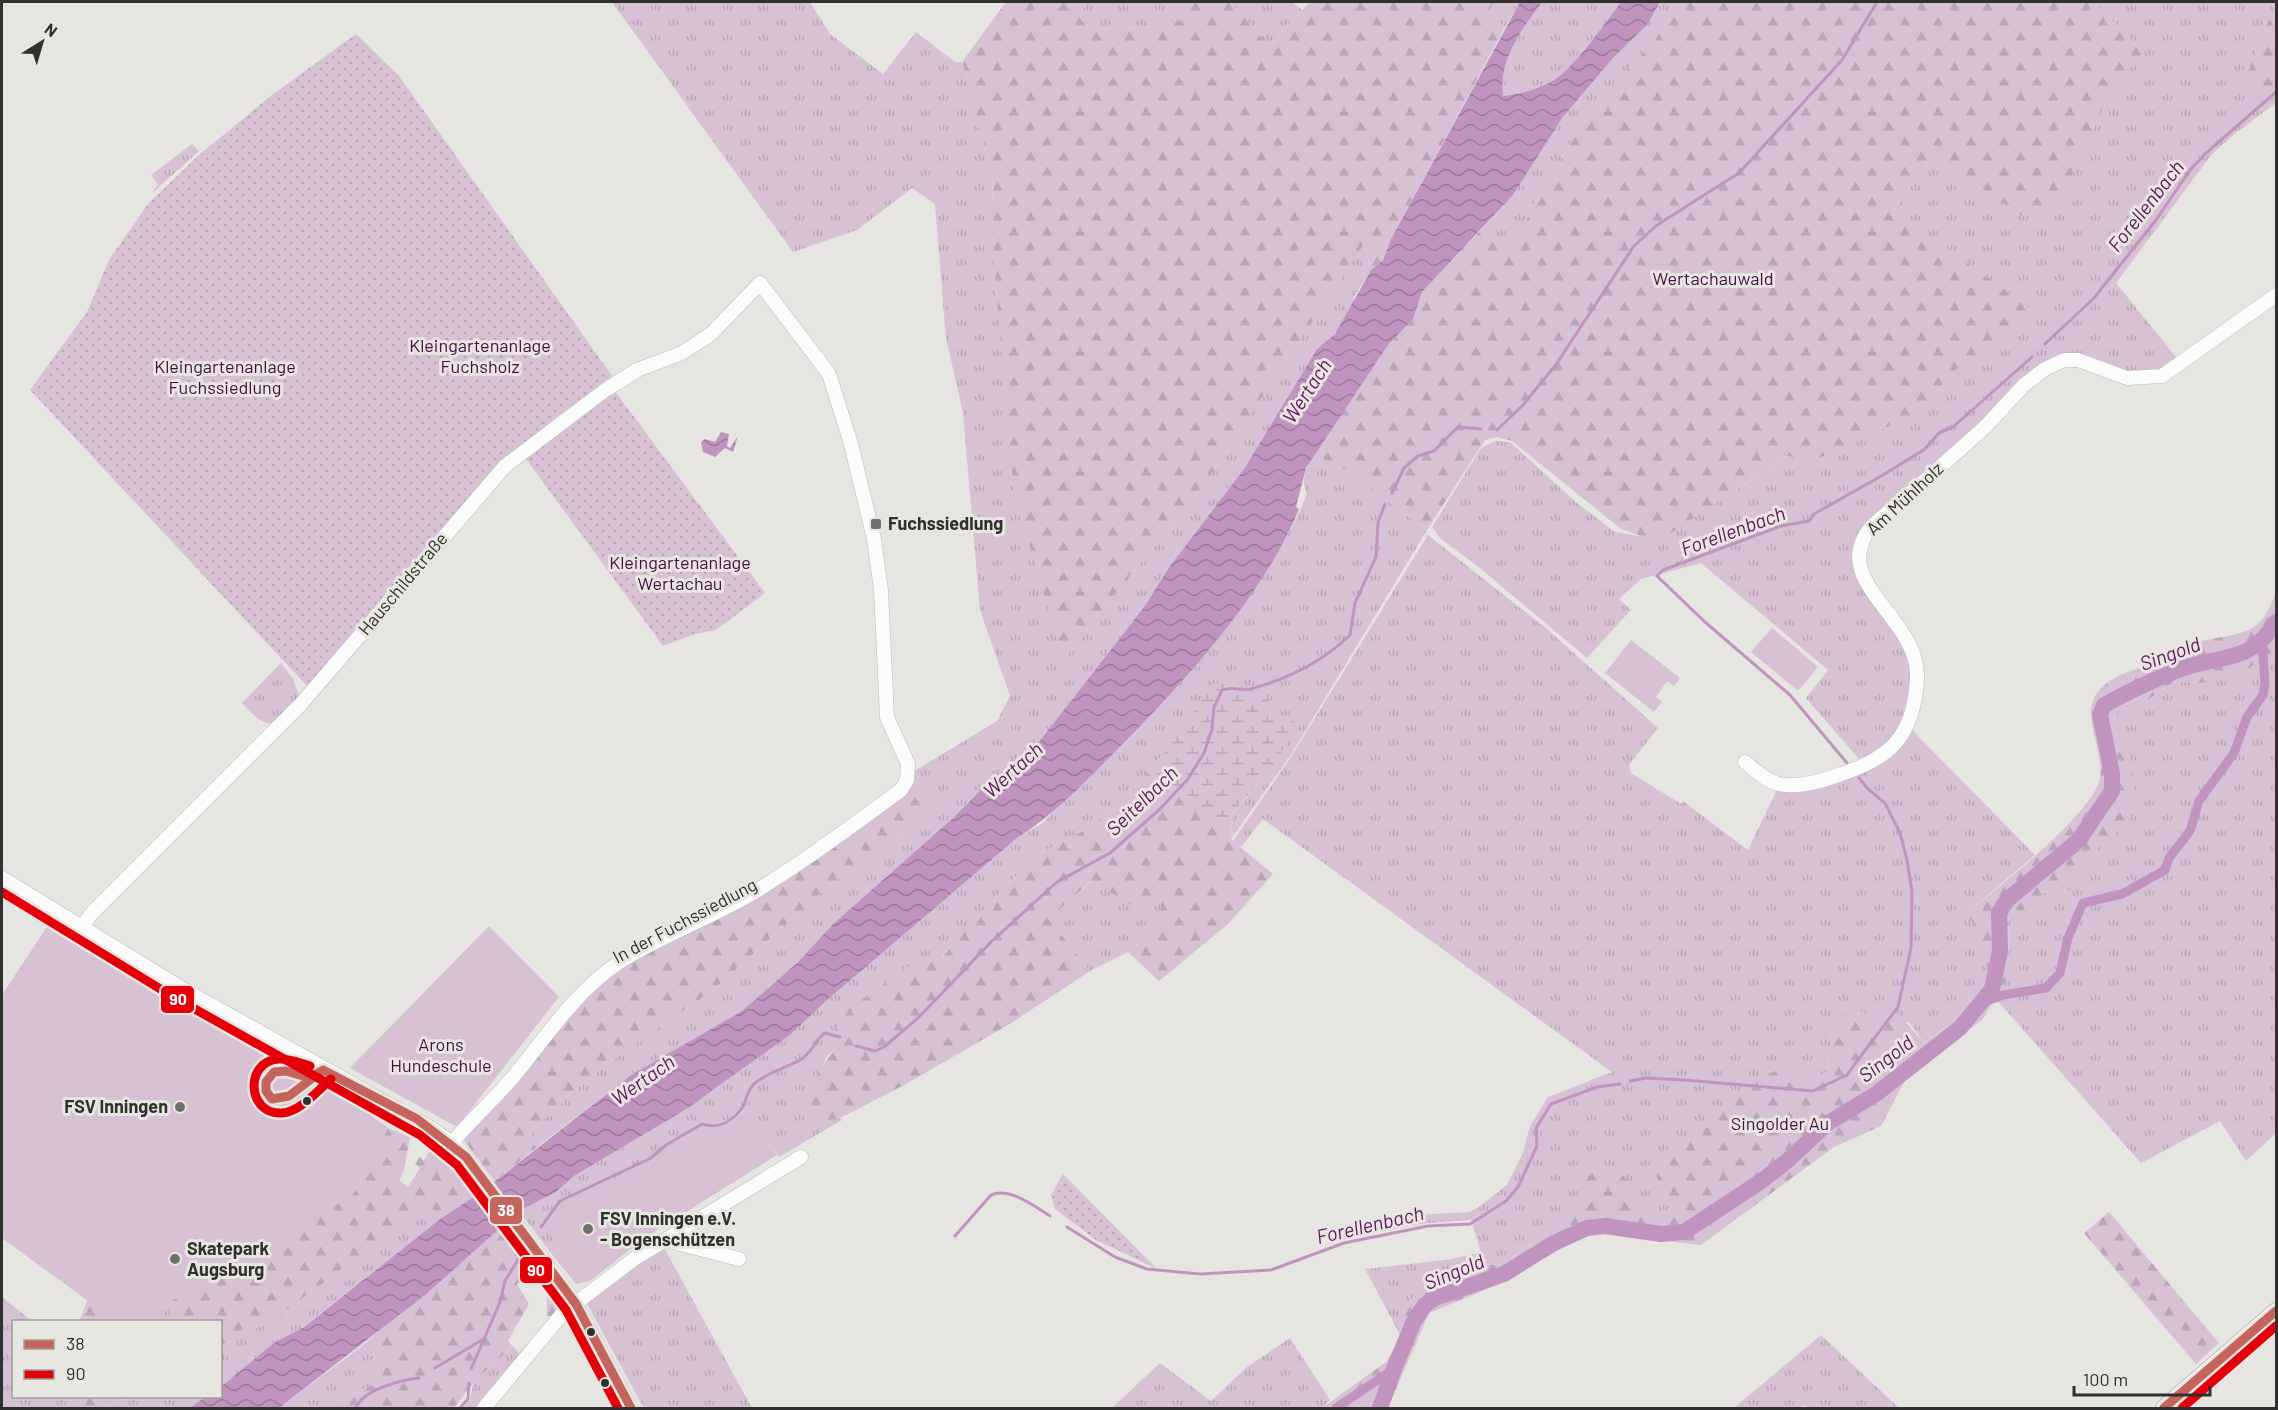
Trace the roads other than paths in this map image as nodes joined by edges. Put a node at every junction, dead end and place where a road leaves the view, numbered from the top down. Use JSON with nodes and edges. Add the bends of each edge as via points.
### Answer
{"nodes":[{"id":1,"x":760,"y":283,"type":"joint"},
{"id":2,"x":2277,"y":295,"type":"edge"},
{"id":3,"x":1745,"y":762,"type":"dead end"},
{"id":4,"x":2,"y":878,"type":"edge"},
{"id":5,"x":81,"y":928,"type":"junction"},
{"id":6,"x":452,"y":1143,"type":"junction"},
{"id":7,"x":801,"y":1157,"type":"dead end"},
{"id":8,"x":665,"y":1240,"type":"junction"},
{"id":9,"x":739,"y":1259,"type":"dead end"},
{"id":10,"x":576,"y":1304,"type":"junction"},
{"id":11,"x":2277,"y":1311,"type":"edge"},
{"id":12,"x":484,"y":1408,"type":"edge"},
{"id":13,"x":631,"y":1408,"type":"edge"},
{"id":14,"x":2164,"y":1408,"type":"edge"}],
"edges":[{"from":1,"to":5,"type":"street","name":"Hauschildstraße","via":[[711,334],[682,353],[637,370],[505,465],[301,704]]},
{"from":1,"to":6,"type":"street","name":"In der Fuchssiedlung","via":[[829,374],[851,444],[874,539],[881,590],[887,717],[908,764],[907,780],[901,790],[783,875],[618,963],[577,998],[513,1077]]},
{"from":2,"to":3,"type":"street","name":"Am Mühlholz","via":[[2162,376],[2127,378],[2078,360],[2064,360],[2024,385],[1985,427],[1873,525],[1860,545],[1863,580],[1908,638],[1917,674],[1912,710],[1895,744],[1866,766],[1799,785],[1780,784]]},
{"from":4,"to":5,"type":"street"},
{"from":5,"to":6,"type":"street"},
{"from":6,"to":10,"type":"street","via":[[479,1173]]},
{"from":7,"to":8,"type":"street"},
{"from":8,"to":9,"type":"street"},
{"from":8,"to":10,"type":"street"},
{"from":10,"to":12,"type":"street","via":[[564,1313]]},
{"from":10,"to":13,"type":"street"},
{"from":11,"to":14,"type":"main road"}]}
